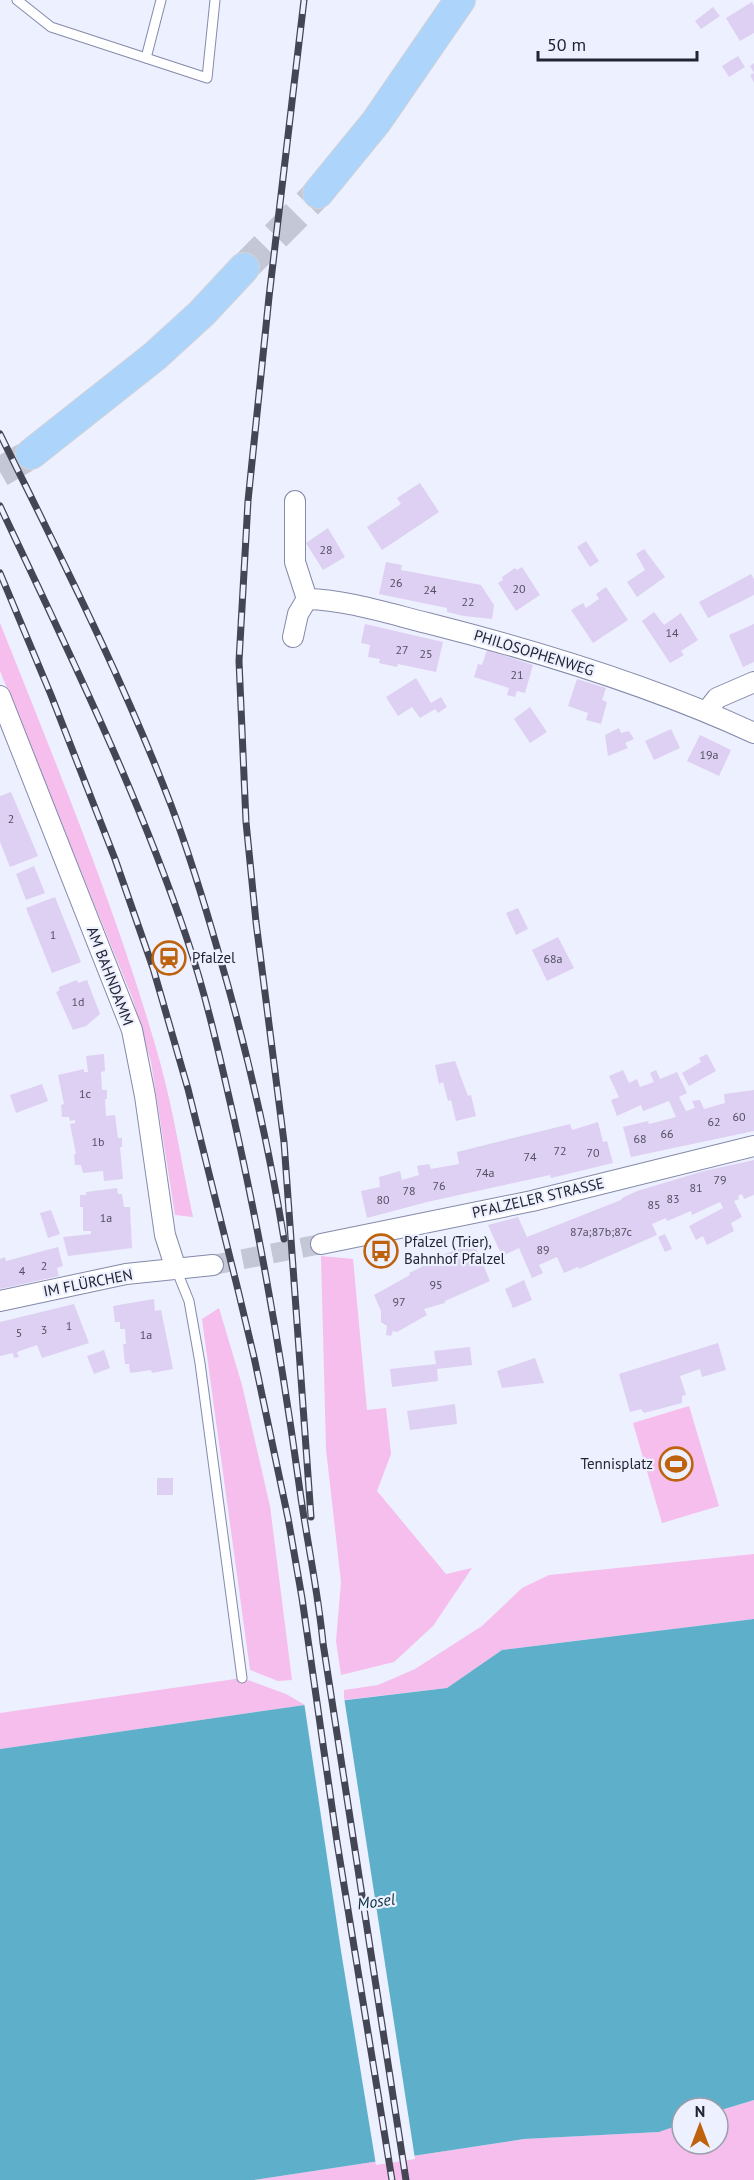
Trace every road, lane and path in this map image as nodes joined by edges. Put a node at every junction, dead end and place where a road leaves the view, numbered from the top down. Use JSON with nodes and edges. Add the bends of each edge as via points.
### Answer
{"nodes":[{"id":1,"x":16,"y":0,"type":"edge"},
{"id":2,"x":161,"y":0,"type":"edge"},
{"id":3,"x":215,"y":0,"type":"edge"},
{"id":4,"x":460,"y":0,"type":"edge"},
{"id":5,"x":146,"y":58,"type":"junction"},
{"id":6,"x":318,"y":193,"type":"tunnel mouth"},
{"id":7,"x":244,"y":268,"type":"tunnel mouth"},
{"id":8,"x":31,"y":454,"type":"tunnel mouth"},
{"id":9,"x":295,"y":501,"type":"dead end"},
{"id":10,"x":306,"y":599,"type":"junction"},
{"id":11,"x":293,"y":638,"type":"dead end"},
{"id":12,"x":754,"y":682,"type":"edge"},
{"id":13,"x":0,"y":696,"type":"edge"},
{"id":14,"x":707,"y":711,"type":"junction"},
{"id":15,"x":754,"y":733,"type":"edge"},
{"id":16,"x":754,"y":1146,"type":"edge"},
{"id":17,"x":321,"y":1244,"type":"tunnel mouth"},
{"id":18,"x":213,"y":1265,"type":"tunnel mouth"},
{"id":19,"x":176,"y":1269,"type":"junction"},
{"id":20,"x":0,"y":1301,"type":"edge"},
{"id":21,"x":242,"y":1678,"type":"dead end"}],
"edges":[{"from":1,"to":5,"type":"lane","via":[[51,27]]},
{"from":2,"to":5,"type":"lane"},
{"from":3,"to":5,"type":"lane","via":[[207,78]]},
{"from":4,"to":6,"type":"main road","via":[[376,122]]},
{"from":7,"to":8,"type":"main road","via":[[154,356]]},
{"from":9,"to":10,"type":"street","via":[[295,562]]},
{"from":10,"to":11,"type":"street"},
{"from":10,"to":14,"type":"street","name":"PHILOSOPHENWEG","via":[[331,599],[469,634]]},
{"from":12,"to":14,"type":"street","via":[[717,698]]},
{"from":13,"to":19,"type":"street","name":"AM BAHNDAMM","via":[[132,1030],[165,1234]]},
{"from":14,"to":15,"type":"street","name":"PHILOSOPHENWEG"},
{"from":16,"to":17,"type":"street","name":"PFALZELER STRASSE","via":[[532,1201]]},
{"from":18,"to":19,"type":"street"},
{"from":19,"to":20,"type":"street","name":"IM FLÜRCHEN","via":[[126,1274]]},
{"from":19,"to":21,"type":"lane","via":[[189,1300],[196,1342]]}]}
